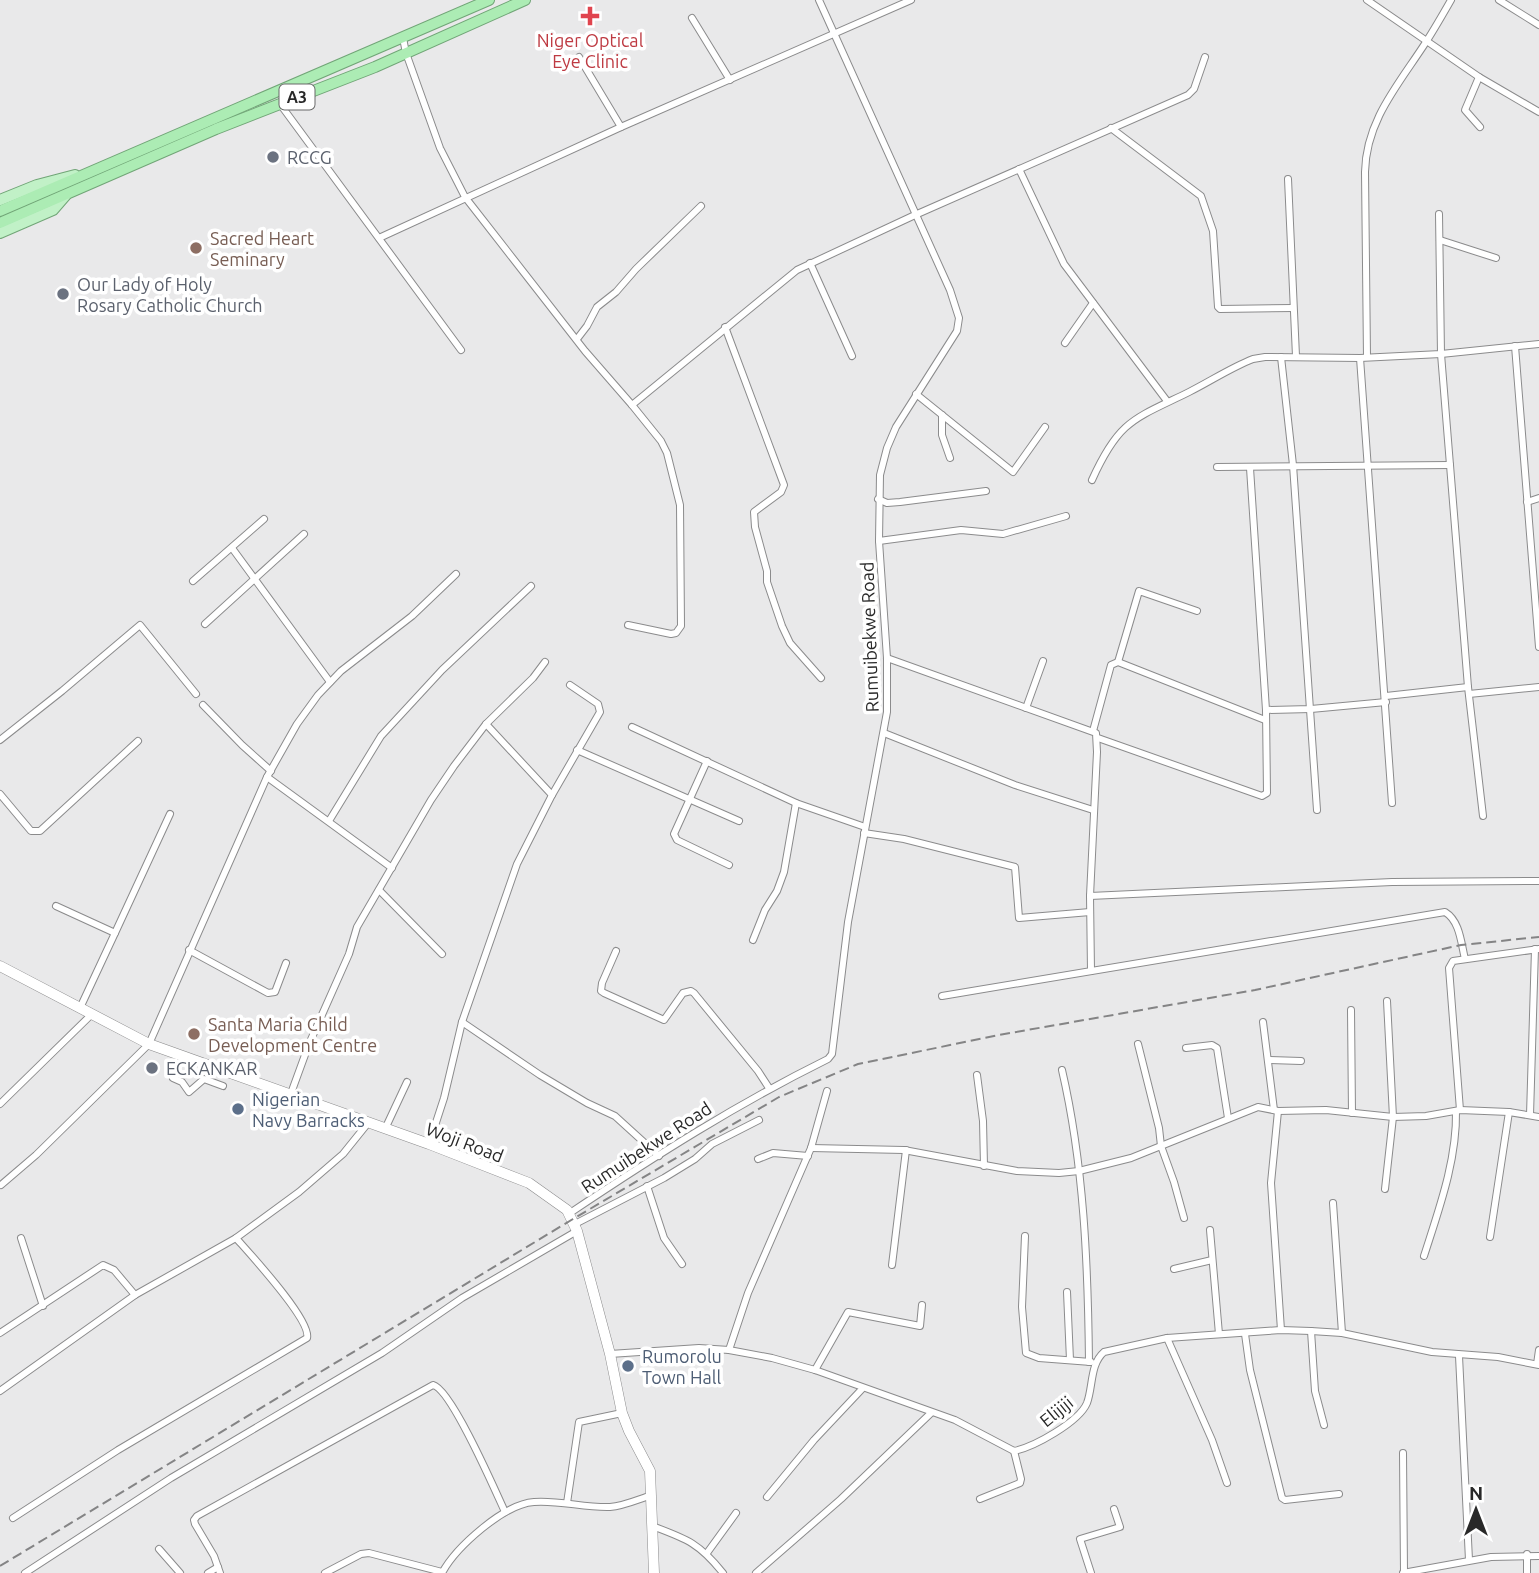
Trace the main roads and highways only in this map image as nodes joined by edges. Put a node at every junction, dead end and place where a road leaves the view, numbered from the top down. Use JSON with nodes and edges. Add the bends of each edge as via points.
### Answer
{"nodes":[{"id":1,"x":489,"y":0,"type":"edge"},
{"id":2,"x":525,"y":0,"type":"edge"},
{"id":3,"x":101,"y":168,"type":"junction"},
{"id":4,"x":0,"y":200,"type":"edge"},
{"id":5,"x":0,"y":222,"type":"edge"},
{"id":6,"x":0,"y":966,"type":"edge"},
{"id":7,"x":654,"y":1573,"type":"edge"}],
"edges":[{"from":1,"to":3,"type":"highway","number":"A3"},
{"from":2,"to":5,"type":"highway","number":"A3"},
{"from":3,"to":4,"type":"main road"},
{"from":3,"to":5,"type":"highway","number":"A3"},
{"from":6,"to":7,"type":"main road","name":"Woji Road","via":[[149,1044],[429,1144],[529,1183],[556,1200],[570,1213],[576,1227],[622,1413],[649,1469]]}]}
